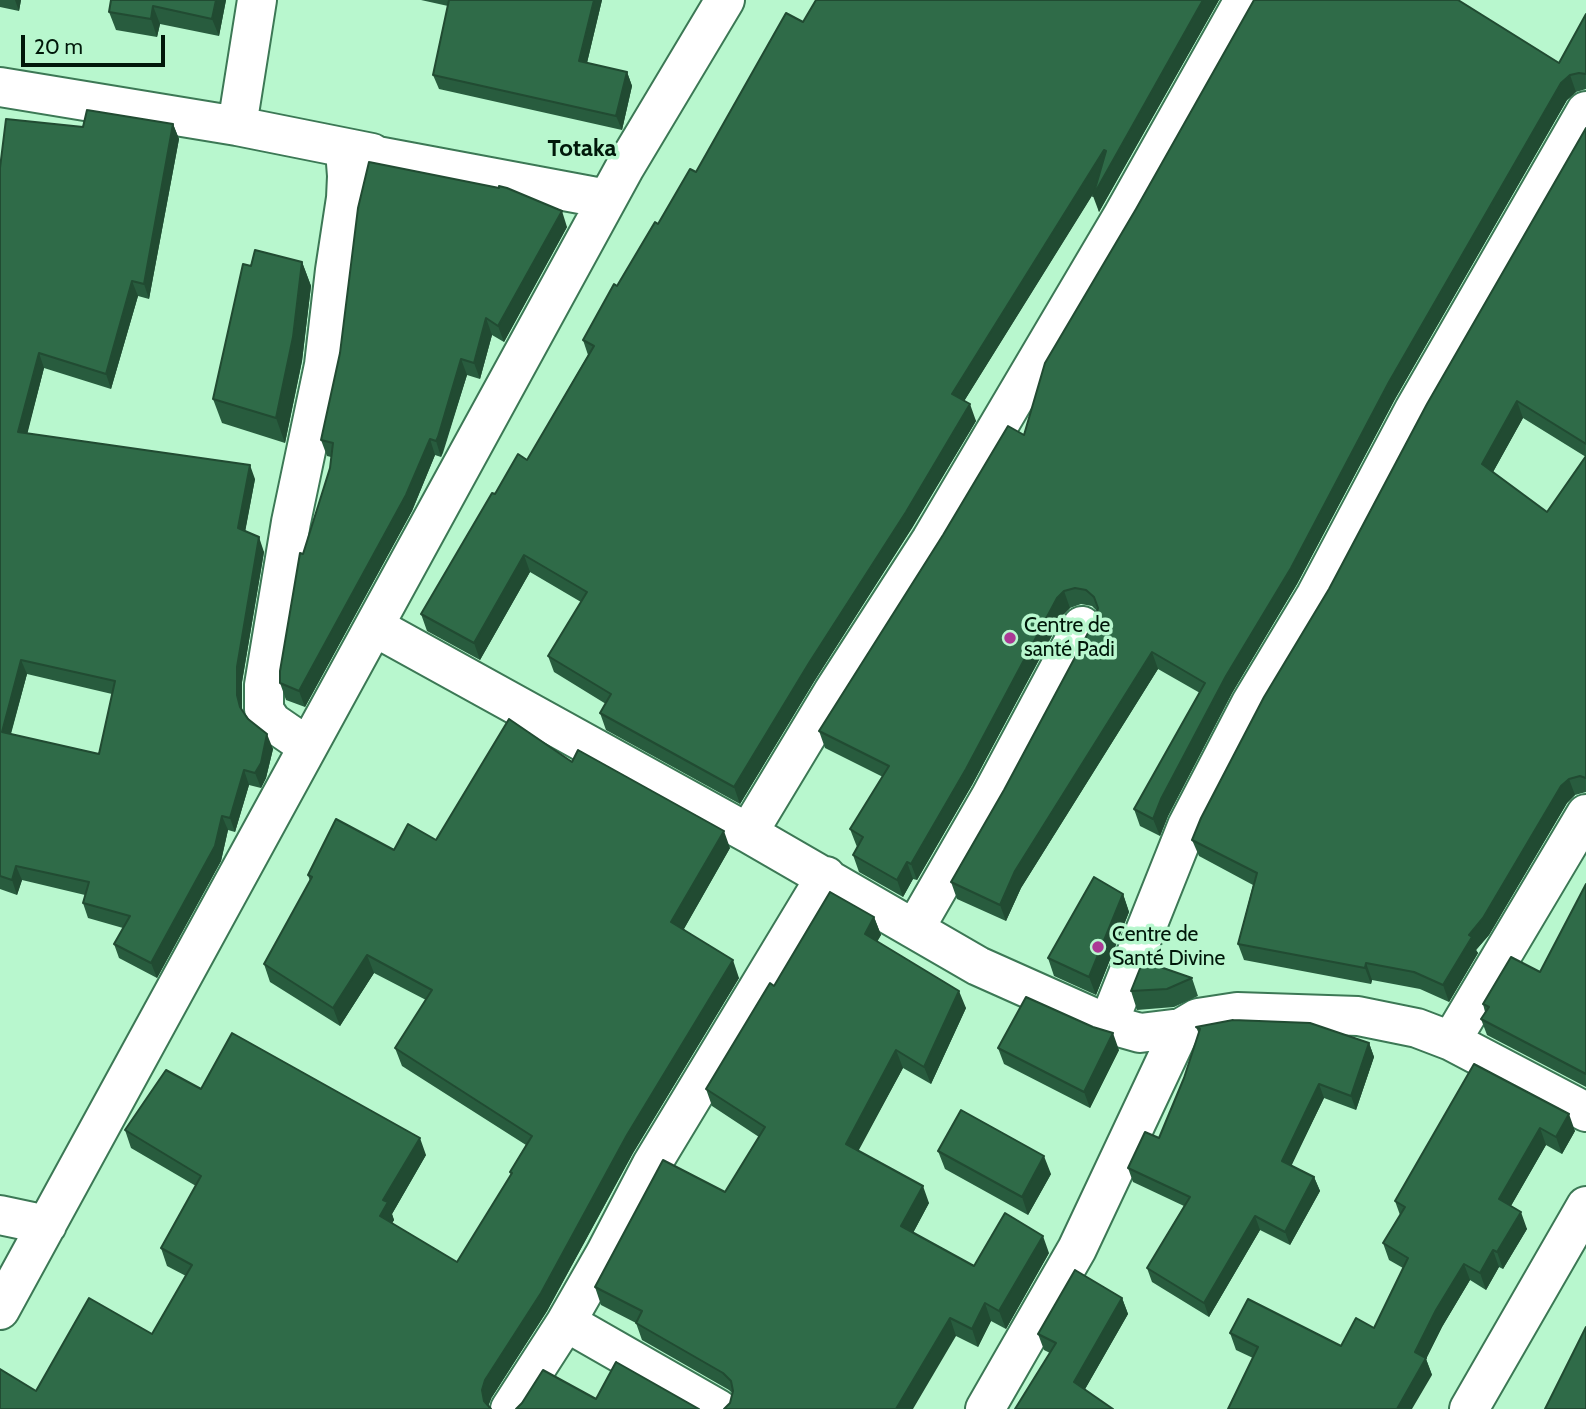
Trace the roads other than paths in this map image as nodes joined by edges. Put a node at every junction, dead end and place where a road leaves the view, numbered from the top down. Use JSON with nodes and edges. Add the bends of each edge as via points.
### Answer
{"nodes":[{"id":1,"x":257,"y":0,"type":"edge"},
{"id":2,"x":725,"y":0,"type":"edge"},
{"id":3,"x":1244,"y":0,"type":"edge"},
{"id":4,"x":0,"y":87,"type":"edge"},
{"id":5,"x":1586,"y":111,"type":"edge"},
{"id":6,"x":237,"y":126,"type":"junction"},
{"id":7,"x":607,"y":199,"type":"junction"},
{"id":8,"x":375,"y":626,"type":"junction"},
{"id":9,"x":1082,"y":626,"type":"dead end"},
{"id":10,"x":307,"y":746,"type":"junction"},
{"id":11,"x":1586,"y":814,"type":"edge"},
{"id":12,"x":748,"y":832,"type":"junction"},
{"id":13,"x":826,"y":876,"type":"junction"},
{"id":14,"x":915,"y":928,"type":"junction"},
{"id":15,"x":1108,"y":1024,"type":"junction"},
{"id":16,"x":1181,"y":1028,"type":"junction"},
{"id":17,"x":1451,"y":1041,"type":"junction"},
{"id":18,"x":1586,"y":1112,"type":"edge"},
{"id":19,"x":1586,"y":1206,"type":"edge"},
{"id":20,"x":0,"y":1215,"type":"edge"},
{"id":21,"x":47,"y":1225,"type":"junction"},
{"id":22,"x":0,"y":1310,"type":"edge"},
{"id":23,"x":566,"y":1322,"type":"junction"},
{"id":24,"x":510,"y":1409,"type":"edge"},
{"id":25,"x":718,"y":1409,"type":"edge"},
{"id":26,"x":985,"y":1409,"type":"edge"},
{"id":27,"x":1469,"y":1409,"type":"edge"}],
"edges":[{"from":1,"to":6,"type":"street"},
{"from":2,"to":7,"type":"street"},
{"from":3,"to":12,"type":"street","via":[[931,540]]},
{"from":4,"to":6,"type":"street"},
{"from":5,"to":15,"type":"street","via":[[1414,410],[1316,595],[1251,702],[1187,825]]},
{"from":6,"to":7,"type":"street"},
{"from":7,"to":8,"type":"street"},
{"from":7,"to":10,"type":"street","via":[[345,150],[346,198],[324,365],[291,522],[264,685],[264,710],[272,723]]},
{"from":8,"to":10,"type":"street"},
{"from":8,"to":12,"type":"street"},
{"from":9,"to":14,"type":"street"},
{"from":10,"to":21,"type":"street"},
{"from":11,"to":17,"type":"street"},
{"from":12,"to":13,"type":"street"},
{"from":13,"to":14,"type":"street"},
{"from":13,"to":23,"type":"street","via":[[652,1164]]},
{"from":14,"to":15,"type":"street","via":[[978,966]]},
{"from":15,"to":16,"type":"street","via":[[1139,1033]]},
{"from":16,"to":17,"type":"street","via":[[1198,1018],[1237,1012],[1358,1016],[1417,1028]]},
{"from":16,"to":26,"type":"street","via":[[1077,1249]]},
{"from":17,"to":18,"type":"street"},
{"from":19,"to":27,"type":"street"},
{"from":20,"to":21,"type":"street"},
{"from":21,"to":22,"type":"street"},
{"from":23,"to":24,"type":"street"},
{"from":23,"to":25,"type":"street"}]}
